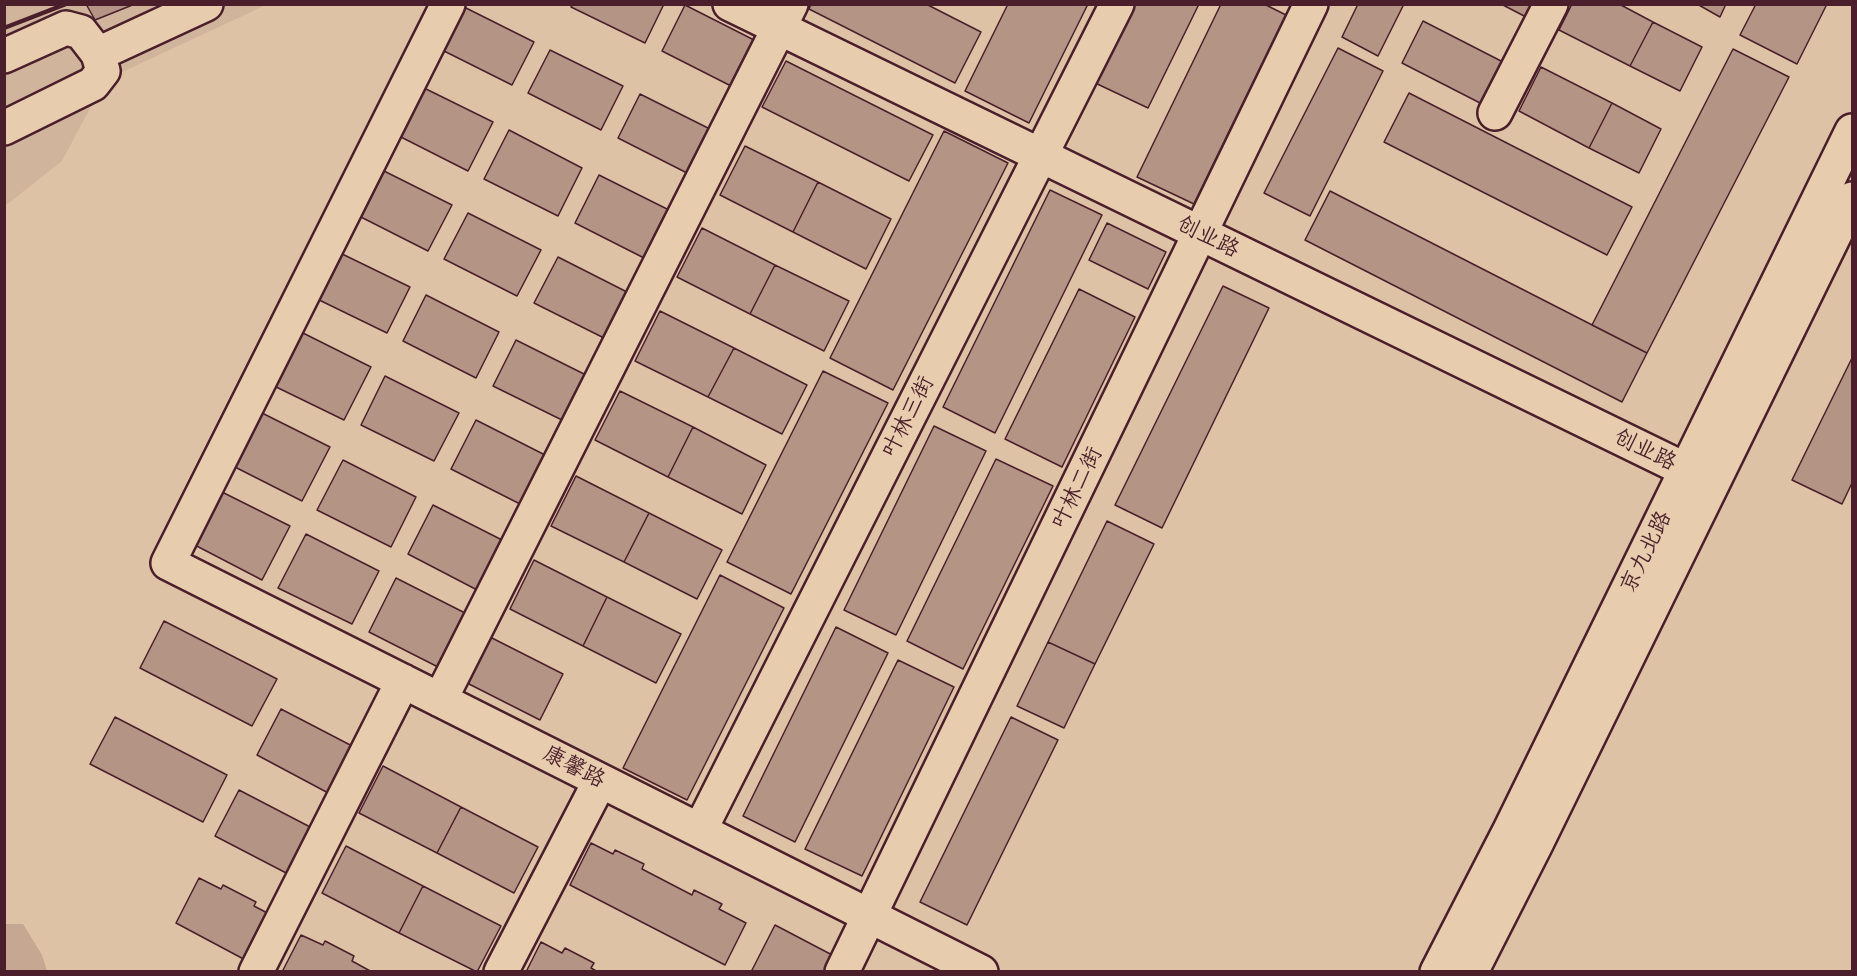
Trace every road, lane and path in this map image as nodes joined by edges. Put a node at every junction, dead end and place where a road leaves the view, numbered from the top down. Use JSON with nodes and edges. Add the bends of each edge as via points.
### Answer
{"nodes":[{"id":1,"x":206,"y":4,"type":"edge"},
{"id":2,"x":448,"y":4,"type":"edge"},
{"id":3,"x":730,"y":4,"type":"edge"},
{"id":4,"x":1117,"y":4,"type":"edge"},
{"id":5,"x":1311,"y":4,"type":"edge"},
{"id":6,"x":1551,"y":4,"type":"edge"},
{"id":7,"x":785,"y":16,"type":"edge"},
{"id":8,"x":98,"y":54,"type":"junction"},
{"id":9,"x":4,"y":56,"type":"edge"},
{"id":10,"x":1495,"y":113,"type":"dead end"},
{"id":11,"x":4,"y":128,"type":"edge"},
{"id":12,"x":1852,"y":131,"type":"edge"},
{"id":13,"x":1040,"y":156,"type":"junction"},
{"id":14,"x":1852,"y":199,"type":"edge"},
{"id":15,"x":1200,"y":233,"type":"junction"},
{"id":16,"x":1686,"y":470,"type":"junction"},
{"id":17,"x":403,"y":681,"type":"junction"},
{"id":18,"x":440,"y":700,"type":"junction"},
{"id":19,"x":600,"y":781,"type":"junction"},
{"id":20,"x":700,"y":830,"type":"junction"},
{"id":21,"x":870,"y":916,"type":"junction"},
{"id":22,"x":256,"y":972,"type":"edge"},
{"id":23,"x":501,"y":972,"type":"edge"},
{"id":24,"x":842,"y":972,"type":"edge"},
{"id":25,"x":981,"y":972,"type":"edge"},
{"id":26,"x":1437,"y":972,"type":"edge"},
{"id":27,"x":1471,"y":972,"type":"edge"}],
"edges":[{"from":1,"to":8,"type":"street"},
{"from":2,"to":17,"type":"street","name":"康馨路","via":[[168,563]]},
{"from":3,"to":7,"type":"street","name":"创业路"},
{"from":4,"to":13,"type":"street","name":"叶林三街"},
{"from":5,"to":15,"type":"street","name":"叶林二街"},
{"from":6,"to":10,"type":"street"},
{"from":7,"to":13,"type":"street","name":"创业路"},
{"from":7,"to":18,"type":"street"},
{"from":8,"to":9,"type":"street","via":[[76,25]]},
{"from":8,"to":11,"type":"street","via":[[103,71],[93,84]]},
{"from":12,"to":16,"type":"street","name":"京九北路"},
{"from":13,"to":15,"type":"street","name":"创业路"},
{"from":13,"to":20,"type":"street","name":"叶林三街"},
{"from":14,"to":27,"type":"street","name":"京九北路"},
{"from":15,"to":16,"type":"street","name":"创业路"},
{"from":15,"to":21,"type":"street","name":"叶林二街"},
{"from":16,"to":26,"type":"street","name":"京九北路"},
{"from":17,"to":18,"type":"street","name":"康馨路"},
{"from":17,"to":22,"type":"street"},
{"from":18,"to":19,"type":"street","name":"康馨路"},
{"from":19,"to":20,"type":"street","name":"康馨路"},
{"from":19,"to":23,"type":"street"},
{"from":20,"to":21,"type":"street","name":"康馨路"},
{"from":21,"to":24,"type":"street","name":"叶林二街"},
{"from":21,"to":25,"type":"street","name":"康馨路"}]}
